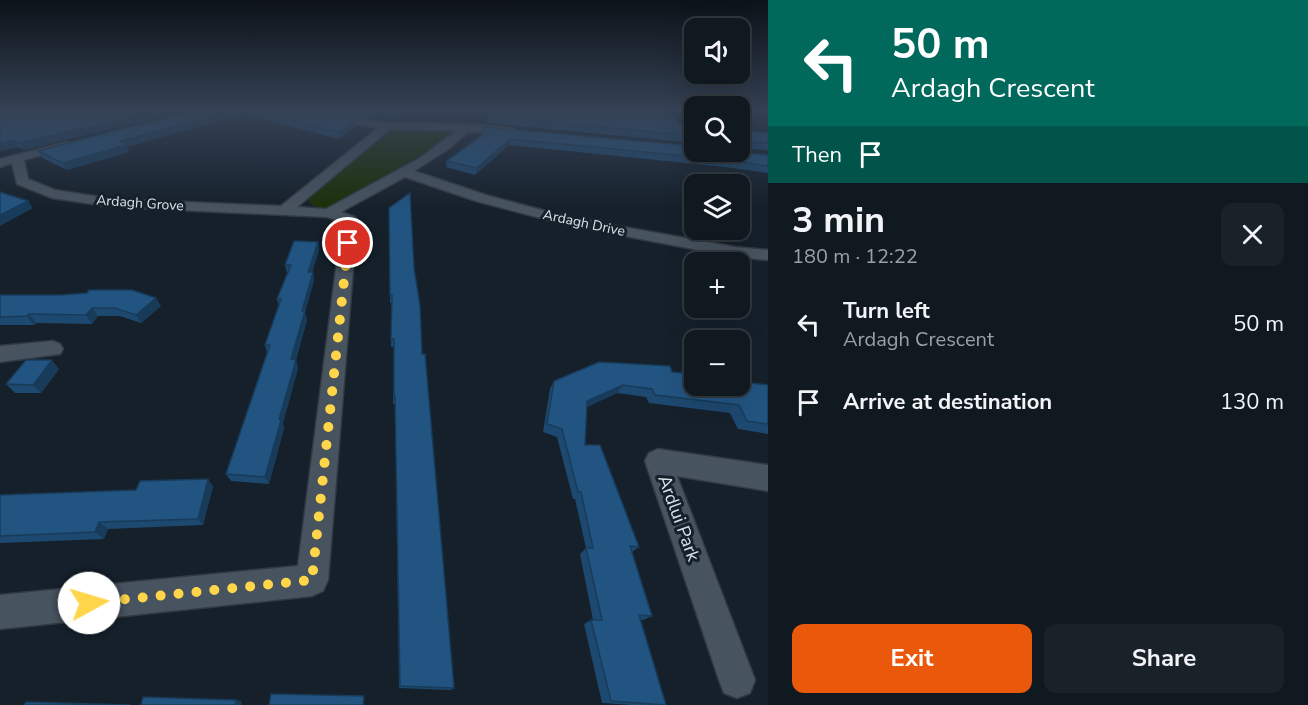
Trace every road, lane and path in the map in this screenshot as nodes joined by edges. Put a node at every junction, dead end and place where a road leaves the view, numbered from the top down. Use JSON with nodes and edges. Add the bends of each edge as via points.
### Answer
{"nodes":[{"id":1,"x":73,"y":144,"type":"edge"},
{"id":2,"x":365,"y":144,"type":"edge"},
{"id":3,"x":448,"y":144,"type":"edge"},
{"id":4,"x":17,"y":158,"type":"junction"},
{"id":5,"x":0,"y":163,"type":"edge"},
{"id":6,"x":404,"y":172,"type":"junction"},
{"id":7,"x":284,"y":211,"type":"junction"},
{"id":8,"x":329,"y":213,"type":"junction"},
{"id":9,"x":768,"y":255,"type":"edge"},
{"id":10,"x":53,"y":349,"type":"dead end"},
{"id":11,"x":0,"y":354,"type":"edge"},
{"id":12,"x":768,"y":478,"type":"edge"},
{"id":13,"x":0,"y":612,"type":"edge"},
{"id":14,"x":737,"y":680,"type":"dead end"}],
"edges":[{"from":1,"to":4,"type":"street"},
{"from":2,"to":7,"type":"street"},
{"from":3,"to":6,"type":"street"},
{"from":4,"to":5,"type":"street"},
{"from":4,"to":7,"type":"street","name":"Ardagh Grove","via":[[22,180],[52,195],[113,203]]},
{"from":6,"to":8,"type":"street"},
{"from":6,"to":9,"type":"street","name":"Ardagh Drive","via":[[567,221]]},
{"from":7,"to":8,"type":"street","name":"Ardagh Grove"},
{"from":8,"to":13,"type":"street","via":[[350,220],[312,580]]},
{"from":10,"to":11,"type":"street"},
{"from":12,"to":14,"type":"street","name":"Ardlui Park","via":[[658,461]]}]}
